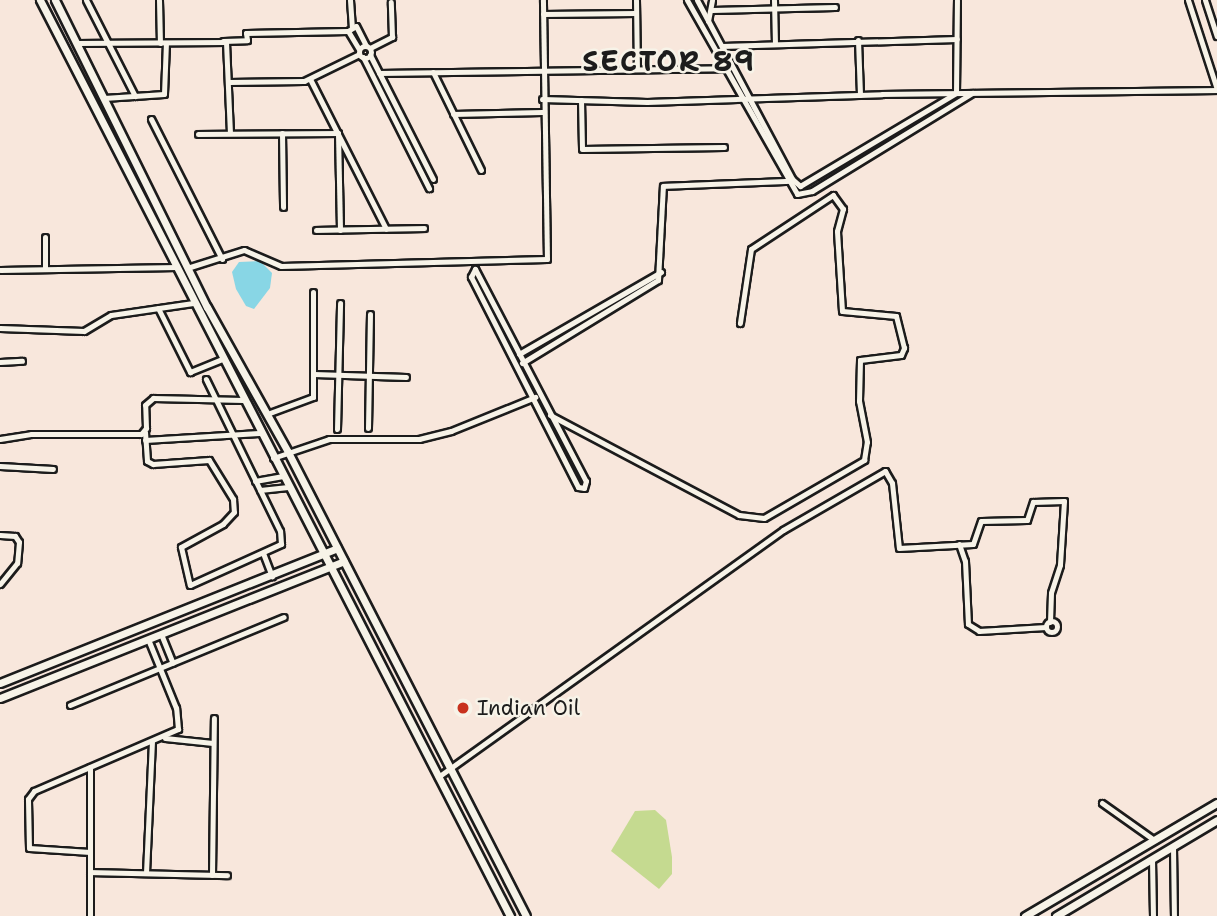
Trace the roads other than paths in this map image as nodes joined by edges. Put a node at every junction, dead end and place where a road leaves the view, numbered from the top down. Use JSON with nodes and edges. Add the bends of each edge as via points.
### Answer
{"nodes":[{"id":1,"x":40,"y":0,"type":"edge"},
{"id":2,"x":55,"y":0,"type":"edge"},
{"id":3,"x":86,"y":0,"type":"edge"},
{"id":4,"x":159,"y":0,"type":"edge"},
{"id":5,"x":351,"y":0,"type":"edge"},
{"id":6,"x":543,"y":0,"type":"edge"},
{"id":7,"x":636,"y":0,"type":"edge"},
{"id":8,"x":687,"y":0,"type":"edge"},
{"id":9,"x":697,"y":0,"type":"edge"},
{"id":10,"x":712,"y":0,"type":"edge"},
{"id":11,"x":738,"y":0,"type":"edge"},
{"id":12,"x":774,"y":0,"type":"edge"},
{"id":13,"x":957,"y":0,"type":"edge"},
{"id":14,"x":1188,"y":0,"type":"edge"},
{"id":15,"x":1205,"y":0,"type":"edge"},
{"id":16,"x":391,"y":2,"type":"edge"},
{"id":17,"x":835,"y":7,"type":"dead end"},
{"id":18,"x":774,"y":8,"type":"junction"},
{"id":19,"x":738,"y":9,"type":"junction"},
{"id":20,"x":712,"y":10,"type":"junction"},
{"id":21,"x":636,"y":13,"type":"junction"},
{"id":22,"x":543,"y":14,"type":"junction"},
{"id":23,"x":708,"y":21,"type":"junction"},
{"id":24,"x":350,"y":30,"type":"junction"},
{"id":25,"x":1217,"y":36,"type":"edge"},
{"id":26,"x":957,"y":39,"type":"junction"},
{"id":27,"x":858,"y":40,"type":"junction"},
{"id":28,"x":220,"y":41,"type":"junction"},
{"id":29,"x":77,"y":43,"type":"junction"},
{"id":30,"x":108,"y":43,"type":"junction"},
{"id":31,"x":163,"y":43,"type":"junction"},
{"id":32,"x":775,"y":43,"type":"junction"},
{"id":33,"x":722,"y":46,"type":"junction"},
{"id":34,"x":369,"y":50,"type":"junction"},
{"id":35,"x":360,"y":54,"type":"junction"},
{"id":36,"x":726,"y":68,"type":"junction"},
{"id":37,"x":637,"y":69,"type":"junction"},
{"id":38,"x":542,"y":71,"type":"junction"},
{"id":39,"x":433,"y":72,"type":"junction"},
{"id":40,"x":379,"y":73,"type":"junction"},
{"id":41,"x":310,"y":79,"type":"junction"},
{"id":42,"x":229,"y":82,"type":"junction"},
{"id":43,"x":1217,"y":89,"type":"edge"},
{"id":44,"x":956,"y":93,"type":"junction"},
{"id":45,"x":972,"y":93,"type":"junction"},
{"id":46,"x":860,"y":95,"type":"junction"},
{"id":47,"x":135,"y":96,"type":"junction"},
{"id":48,"x":104,"y":98,"type":"junction"},
{"id":49,"x":542,"y":99,"type":"junction"},
{"id":50,"x":753,"y":99,"type":"junction"},
{"id":51,"x":581,"y":100,"type":"junction"},
{"id":52,"x":744,"y":100,"type":"junction"},
{"id":53,"x":542,"y":111,"type":"junction"},
{"id":54,"x":453,"y":114,"type":"junction"},
{"id":55,"x":151,"y":119,"type":"dead end"},
{"id":56,"x":230,"y":133,"type":"junction"},
{"id":57,"x":282,"y":133,"type":"junction"},
{"id":58,"x":338,"y":133,"type":"junction"},
{"id":59,"x":198,"y":134,"type":"dead end"},
{"id":60,"x":724,"y":147,"type":"dead end"},
{"id":61,"x":481,"y":170,"type":"dead end"},
{"id":62,"x":433,"y":179,"type":"dead end"},
{"id":63,"x":789,"y":181,"type":"junction"},
{"id":64,"x":800,"y":186,"type":"junction"},
{"id":65,"x":429,"y":188,"type":"dead end"},
{"id":66,"x":800,"y":194,"type":"junction"},
{"id":67,"x":283,"y":207,"type":"dead end"},
{"id":68,"x":424,"y":228,"type":"dead end"},
{"id":69,"x":386,"y":229,"type":"junction"},
{"id":70,"x":316,"y":230,"type":"dead end"},
{"id":71,"x":340,"y":230,"type":"junction"},
{"id":72,"x":45,"y":237,"type":"dead end"},
{"id":73,"x":222,"y":259,"type":"junction"},
{"id":74,"x":174,"y":267,"type":"junction"},
{"id":75,"x":187,"y":268,"type":"junction"},
{"id":76,"x":45,"y":269,"type":"junction"},
{"id":77,"x":0,"y":270,"type":"edge"},
{"id":78,"x":661,"y":272,"type":"junction"},
{"id":79,"x":313,"y":292,"type":"dead end"},
{"id":80,"x":193,"y":303,"type":"junction"},
{"id":81,"x":340,"y":303,"type":"dead end"},
{"id":82,"x":158,"y":309,"type":"junction"},
{"id":83,"x":370,"y":314,"type":"dead end"},
{"id":84,"x":740,"y":323,"type":"dead end"},
{"id":85,"x":0,"y":328,"type":"edge"},
{"id":86,"x":521,"y":353,"type":"junction"},
{"id":87,"x":514,"y":357,"type":"junction"},
{"id":88,"x":222,"y":359,"type":"junction"},
{"id":89,"x":22,"y":361,"type":"dead end"},
{"id":90,"x":525,"y":361,"type":"junction"},
{"id":91,"x":0,"y":362,"type":"edge"},
{"id":92,"x":518,"y":365,"type":"junction"},
{"id":93,"x":314,"y":374,"type":"junction"},
{"id":94,"x":338,"y":375,"type":"junction"},
{"id":95,"x":368,"y":376,"type":"junction"},
{"id":96,"x":406,"y":377,"type":"dead end"},
{"id":97,"x":206,"y":379,"type":"dead end"},
{"id":98,"x":541,"y":395,"type":"junction"},
{"id":99,"x":533,"y":398,"type":"junction"},
{"id":100,"x":216,"y":399,"type":"junction"},
{"id":101,"x":243,"y":400,"type":"junction"},
{"id":102,"x":267,"y":414,"type":"junction"},
{"id":103,"x":550,"y":415,"type":"junction"},
{"id":104,"x":368,"y":428,"type":"dead end"},
{"id":105,"x":337,"y":429,"type":"dead end"},
{"id":106,"x":145,"y":432,"type":"junction"},
{"id":107,"x":260,"y":433,"type":"junction"},
{"id":108,"x":235,"y":438,"type":"junction"},
{"id":109,"x":0,"y":439,"type":"edge"},
{"id":110,"x":145,"y":440,"type":"junction"},
{"id":111,"x":288,"y":452,"type":"junction"},
{"id":112,"x":273,"y":458,"type":"junction"},
{"id":113,"x":0,"y":466,"type":"edge"},
{"id":114,"x":53,"y":469,"type":"dead end"},
{"id":115,"x":282,"y":476,"type":"junction"},
{"id":116,"x":255,"y":481,"type":"junction"},
{"id":117,"x":288,"y":487,"type":"junction"},
{"id":118,"x":260,"y":490,"type":"junction"},
{"id":119,"x":0,"y":535,"type":"edge"},
{"id":120,"x":960,"y":544,"type":"junction"},
{"id":121,"x":337,"y":548,"type":"junction"},
{"id":122,"x":263,"y":553,"type":"junction"},
{"id":123,"x":326,"y":554,"type":"junction"},
{"id":124,"x":344,"y":561,"type":"junction"},
{"id":125,"x":332,"y":566,"type":"junction"},
{"id":126,"x":272,"y":576,"type":"junction"},
{"id":127,"x":0,"y":584,"type":"edge"},
{"id":128,"x":284,"y":617,"type":"dead end"},
{"id":129,"x":161,"y":634,"type":"junction"},
{"id":130,"x":148,"y":639,"type":"junction"},
{"id":131,"x":173,"y":663,"type":"junction"},
{"id":132,"x":160,"y":668,"type":"junction"},
{"id":133,"x":0,"y":683,"type":"edge"},
{"id":134,"x":0,"y":698,"type":"edge"},
{"id":135,"x":70,"y":705,"type":"dead end"},
{"id":136,"x":214,"y":718,"type":"dead end"},
{"id":137,"x":162,"y":738,"type":"junction"},
{"id":138,"x":152,"y":742,"type":"junction"},
{"id":139,"x":213,"y":743,"type":"junction"},
{"id":140,"x":448,"y":764,"type":"junction"},
{"id":141,"x":90,"y":767,"type":"junction"},
{"id":142,"x":438,"y":776,"type":"junction"},
{"id":143,"x":1102,"y":803,"type":"dead end"},
{"id":144,"x":1217,"y":803,"type":"edge"},
{"id":145,"x":1217,"y":820,"type":"edge"},
{"id":146,"x":1154,"y":840,"type":"junction"},
{"id":147,"x":1173,"y":847,"type":"junction"},
{"id":148,"x":90,"y":852,"type":"junction"},
{"id":149,"x":1152,"y":859,"type":"junction"},
{"id":150,"x":90,"y":872,"type":"junction"},
{"id":151,"x":146,"y":873,"type":"junction"},
{"id":152,"x":212,"y":875,"type":"junction"},
{"id":153,"x":227,"y":875,"type":"dead end"},
{"id":154,"x":1049,"y":901,"type":"junction"},
{"id":155,"x":1057,"y":915,"type":"edge"},
{"id":156,"x":90,"y":916,"type":"edge"},
{"id":157,"x":510,"y":916,"type":"edge"},
{"id":158,"x":526,"y":916,"type":"edge"},
{"id":159,"x":1025,"y":916,"type":"edge"},
{"id":160,"x":1153,"y":916,"type":"edge"},
{"id":161,"x":1174,"y":916,"type":"edge"}],
"edges":[{"from":1,"to":74,"type":"street"},
{"from":2,"to":29,"type":"street"},
{"from":3,"to":30,"type":"street"},
{"from":4,"to":31,"type":"street"},
{"from":5,"to":24,"type":"street"},
{"from":6,"to":22,"type":"street"},
{"from":7,"to":21,"type":"street"},
{"from":8,"to":36,"type":"street"},
{"from":9,"to":23,"type":"street"},
{"from":10,"to":20,"type":"street"},
{"from":11,"to":19,"type":"street"},
{"from":12,"to":18,"type":"street"},
{"from":13,"to":26,"type":"street"},
{"from":14,"to":43,"type":"street"},
{"from":15,"to":25,"type":"street"},
{"from":16,"to":34,"type":"street","via":[[392,37]]},
{"from":17,"to":18,"type":"street"},
{"from":18,"to":19,"type":"street"},
{"from":18,"to":32,"type":"street"},
{"from":19,"to":20,"type":"street"},
{"from":20,"to":23,"type":"street"},
{"from":21,"to":22,"type":"street"},
{"from":21,"to":37,"type":"street"},
{"from":22,"to":38,"type":"street"},
{"from":23,"to":33,"type":"street"},
{"from":24,"to":28,"type":"street","via":[[246,33],[247,40]]},
{"from":24,"to":34,"type":"street","via":[[356,26]]},
{"from":24,"to":35,"type":"street"},
{"from":26,"to":27,"type":"street"},
{"from":26,"to":44,"type":"street"},
{"from":27,"to":32,"type":"street"},
{"from":27,"to":46,"type":"street"},
{"from":28,"to":31,"type":"street"},
{"from":28,"to":42,"type":"street","via":[[228,46]]},
{"from":29,"to":30,"type":"street"},
{"from":29,"to":48,"type":"street"},
{"from":30,"to":31,"type":"street"},
{"from":30,"to":47,"type":"street"},
{"from":31,"to":47,"type":"street","via":[[164,94]]},
{"from":32,"to":33,"type":"street"},
{"from":33,"to":50,"type":"street"},
{"from":34,"to":35,"type":"street"},
{"from":34,"to":35,"type":"street"},
{"from":34,"to":40,"type":"street"},
{"from":35,"to":41,"type":"street"},
{"from":35,"to":65,"type":"street"},
{"from":36,"to":37,"type":"street"},
{"from":36,"to":52,"type":"street"},
{"from":37,"to":38,"type":"street"},
{"from":38,"to":39,"type":"street"},
{"from":38,"to":49,"type":"street"},
{"from":39,"to":40,"type":"street"},
{"from":39,"to":54,"type":"street"},
{"from":40,"to":62,"type":"street"},
{"from":41,"to":42,"type":"street"},
{"from":41,"to":58,"type":"street"},
{"from":42,"to":56,"type":"street"},
{"from":43,"to":45,"type":"street"},
{"from":44,"to":45,"type":"street"},
{"from":44,"to":46,"type":"street"},
{"from":44,"to":64,"type":"street"},
{"from":45,"to":66,"type":"street"},
{"from":46,"to":50,"type":"street"},
{"from":47,"to":48,"type":"street"},
{"from":48,"to":75,"type":"street"},
{"from":49,"to":51,"type":"street"},
{"from":49,"to":53,"type":"street"},
{"from":50,"to":52,"type":"street"},
{"from":50,"to":63,"type":"street"},
{"from":51,"to":52,"type":"street"},
{"from":51,"to":60,"type":"street","via":[[582,149]]},
{"from":52,"to":63,"type":"street"},
{"from":53,"to":54,"type":"street"},
{"from":53,"to":73,"type":"street","via":[[548,256],[544,260],[281,266],[244,250]]},
{"from":54,"to":61,"type":"street"},
{"from":55,"to":73,"type":"street"},
{"from":56,"to":57,"type":"street"},
{"from":56,"to":59,"type":"street"},
{"from":57,"to":58,"type":"street"},
{"from":57,"to":67,"type":"street"},
{"from":58,"to":69,"type":"street"},
{"from":58,"to":71,"type":"street"},
{"from":63,"to":64,"type":"street"},
{"from":63,"to":66,"type":"street"},
{"from":63,"to":78,"type":"street","via":[[663,186]]},
{"from":64,"to":66,"type":"street"},
{"from":68,"to":69,"type":"street"},
{"from":69,"to":71,"type":"street"},
{"from":70,"to":71,"type":"street"},
{"from":72,"to":76,"type":"street"},
{"from":73,"to":75,"type":"street"},
{"from":74,"to":75,"type":"street"},
{"from":74,"to":76,"type":"street"},
{"from":74,"to":80,"type":"street"},
{"from":75,"to":102,"type":"street"},
{"from":76,"to":77,"type":"street"},
{"from":78,"to":86,"type":"street"},
{"from":78,"to":90,"type":"street","via":[[655,283]]},
{"from":79,"to":93,"type":"street"},
{"from":80,"to":82,"type":"street"},
{"from":80,"to":88,"type":"street"},
{"from":81,"to":94,"type":"street"},
{"from":82,"to":85,"type":"street","via":[[106,316],[83,331]]},
{"from":82,"to":88,"type":"street","via":[[190,372]]},
{"from":83,"to":95,"type":"street"},
{"from":84,"to":103,"type":"street","via":[[751,249],[833,195],[843,209],[837,224],[842,311],[896,316],[904,348],[901,355],[860,360],[859,401],[867,442],[864,460],[764,518],[738,515]]},
{"from":86,"to":87,"type":"street"},
{"from":86,"to":87,"type":"street","via":[[472,270],[471,277]]},
{"from":86,"to":90,"type":"street"},
{"from":87,"to":92,"type":"street"},
{"from":88,"to":101,"type":"street"},
{"from":89,"to":91,"type":"street"},
{"from":90,"to":92,"type":"street"},
{"from":90,"to":98,"type":"street"},
{"from":92,"to":99,"type":"street"},
{"from":93,"to":94,"type":"street"},
{"from":93,"to":102,"type":"street","via":[[313,397]]},
{"from":94,"to":95,"type":"street"},
{"from":94,"to":105,"type":"street"},
{"from":95,"to":96,"type":"street"},
{"from":95,"to":104,"type":"street"},
{"from":97,"to":100,"type":"street"},
{"from":98,"to":99,"type":"street"},
{"from":98,"to":103,"type":"street"},
{"from":99,"to":103,"type":"street","via":[[578,486],[584,488],[586,481]]},
{"from":99,"to":111,"type":"street","via":[[459,429],[419,439],[329,439]]},
{"from":100,"to":101,"type":"street"},
{"from":100,"to":106,"type":"street","via":[[148,400]]},
{"from":100,"to":108,"type":"street"},
{"from":101,"to":107,"type":"street"},
{"from":102,"to":111,"type":"street"},
{"from":106,"to":109,"type":"street"},
{"from":106,"to":110,"type":"street"},
{"from":107,"to":108,"type":"street"},
{"from":107,"to":112,"type":"street"},
{"from":108,"to":110,"type":"street"},
{"from":108,"to":116,"type":"street"},
{"from":110,"to":122,"type":"street","via":[[147,461],[153,464],[209,460],[233,499],[234,512],[223,524],[181,547],[190,586]]},
{"from":111,"to":112,"type":"street"},
{"from":111,"to":121,"type":"street"},
{"from":112,"to":115,"type":"street"},
{"from":113,"to":114,"type":"street"},
{"from":115,"to":116,"type":"street"},
{"from":115,"to":117,"type":"street"},
{"from":116,"to":118,"type":"street"},
{"from":117,"to":118,"type":"street"},
{"from":117,"to":123,"type":"street"},
{"from":118,"to":122,"type":"street","via":[[282,537],[281,544]]},
{"from":119,"to":127,"type":"street","via":[[15,536],[19,542],[18,563]]},
{"from":120,"to":120,"type":"street","via":[[968,624],[979,631],[1048,625],[1049,601],[1060,565],[1064,501],[1033,502],[1027,520],[981,521],[974,543]]},
{"from":120,"to":140,"type":"street","via":[[898,547],[892,483],[885,471],[783,530]]},
{"from":121,"to":123,"type":"street"},
{"from":121,"to":124,"type":"street"},
{"from":122,"to":126,"type":"street"},
{"from":123,"to":125,"type":"street"},
{"from":123,"to":126,"type":"street"},
{"from":124,"to":125,"type":"street"},
{"from":124,"to":140,"type":"street"},
{"from":125,"to":129,"type":"street"},
{"from":125,"to":142,"type":"street"},
{"from":126,"to":133,"type":"street"},
{"from":128,"to":131,"type":"street"},
{"from":129,"to":130,"type":"street"},
{"from":129,"to":131,"type":"street"},
{"from":130,"to":132,"type":"street"},
{"from":130,"to":134,"type":"street"},
{"from":131,"to":132,"type":"street"},
{"from":132,"to":135,"type":"street"},
{"from":132,"to":137,"type":"street","via":[[179,724]]},
{"from":136,"to":139,"type":"street"},
{"from":137,"to":138,"type":"street"},
{"from":137,"to":139,"type":"street"},
{"from":138,"to":141,"type":"street"},
{"from":138,"to":151,"type":"street"},
{"from":139,"to":152,"type":"street"},
{"from":140,"to":142,"type":"street"},
{"from":140,"to":158,"type":"street"},
{"from":141,"to":148,"type":"street"},
{"from":141,"to":148,"type":"street","via":[[29,795],[26,833],[32,850]]},
{"from":142,"to":157,"type":"street"},
{"from":143,"to":146,"type":"street"},
{"from":144,"to":146,"type":"street"},
{"from":145,"to":147,"type":"street"},
{"from":146,"to":154,"type":"street"},
{"from":147,"to":149,"type":"street"},
{"from":147,"to":161,"type":"street"},
{"from":148,"to":150,"type":"street"},
{"from":149,"to":155,"type":"street"},
{"from":149,"to":160,"type":"street"},
{"from":150,"to":151,"type":"street"},
{"from":150,"to":156,"type":"street"},
{"from":151,"to":152,"type":"street"},
{"from":152,"to":153,"type":"street"},
{"from":154,"to":155,"type":"street"},
{"from":154,"to":159,"type":"street"}]}
